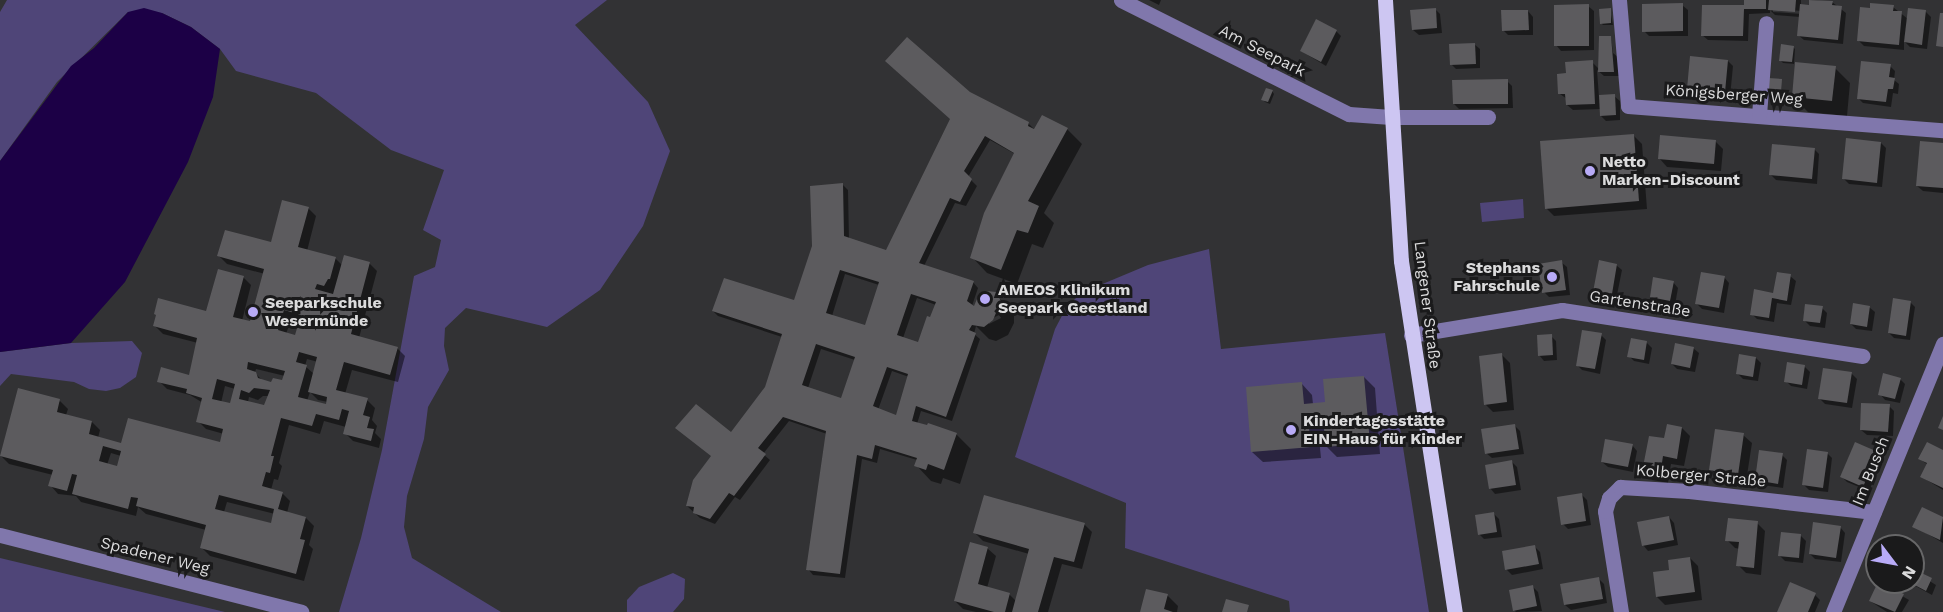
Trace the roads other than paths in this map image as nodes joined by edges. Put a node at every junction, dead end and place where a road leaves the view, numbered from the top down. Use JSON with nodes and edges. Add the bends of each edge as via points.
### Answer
{"nodes":[{"id":1,"x":1122,"y":0,"type":"edge"},
{"id":2,"x":1385,"y":0,"type":"edge"},
{"id":3,"x":1619,"y":0,"type":"edge"},
{"id":4,"x":1766,"y":23,"type":"dead end"},
{"id":5,"x":1760,"y":115,"type":"junction"},
{"id":6,"x":1391,"y":117,"type":"junction"},
{"id":7,"x":1488,"y":117,"type":"dead end"},
{"id":8,"x":1943,"y":130,"type":"edge"},
{"id":9,"x":1411,"y":335,"type":"junction"},
{"id":10,"x":1943,"y":344,"type":"edge"},
{"id":11,"x":1863,"y":356,"type":"dead end"},
{"id":12,"x":1939,"y":364,"type":"edge"},
{"id":13,"x":1874,"y":512,"type":"junction"},
{"id":14,"x":0,"y":535,"type":"edge"},
{"id":15,"x":301,"y":612,"type":"edge"},
{"id":16,"x":1455,"y":612,"type":"edge"},
{"id":17,"x":1621,"y":612,"type":"edge"},
{"id":18,"x":1833,"y":612,"type":"edge"}],
"edges":[{"from":1,"to":6,"type":"street","name":"Am Seepark","via":[[1349,114]]},
{"from":2,"to":6,"type":"main road","name":"Langener Straße"},
{"from":3,"to":5,"type":"street","name":"Königsberger Weg","via":[[1628,106]]},
{"from":4,"to":5,"type":"street"},
{"from":5,"to":8,"type":"street","name":"Königsberger Weg"},
{"from":6,"to":7,"type":"street","name":"Am Seepark"},
{"from":6,"to":9,"type":"main road","name":"Langener Straße","via":[[1401,261]]},
{"from":9,"to":11,"type":"street","name":"Gartenstraße","via":[[1562,310]]},
{"from":9,"to":16,"type":"main road","name":"Langener Straße"},
{"from":10,"to":12,"type":"street","name":"Im Busch"},
{"from":12,"to":13,"type":"street","name":"Im Busch"},
{"from":13,"to":17,"type":"street","name":"Kolberger Straße","via":[[1620,486],[1609,498],[1605,511]]},
{"from":13,"to":18,"type":"street","name":"Im Busch"},
{"from":14,"to":15,"type":"street","name":"Spadener Weg"}]}
